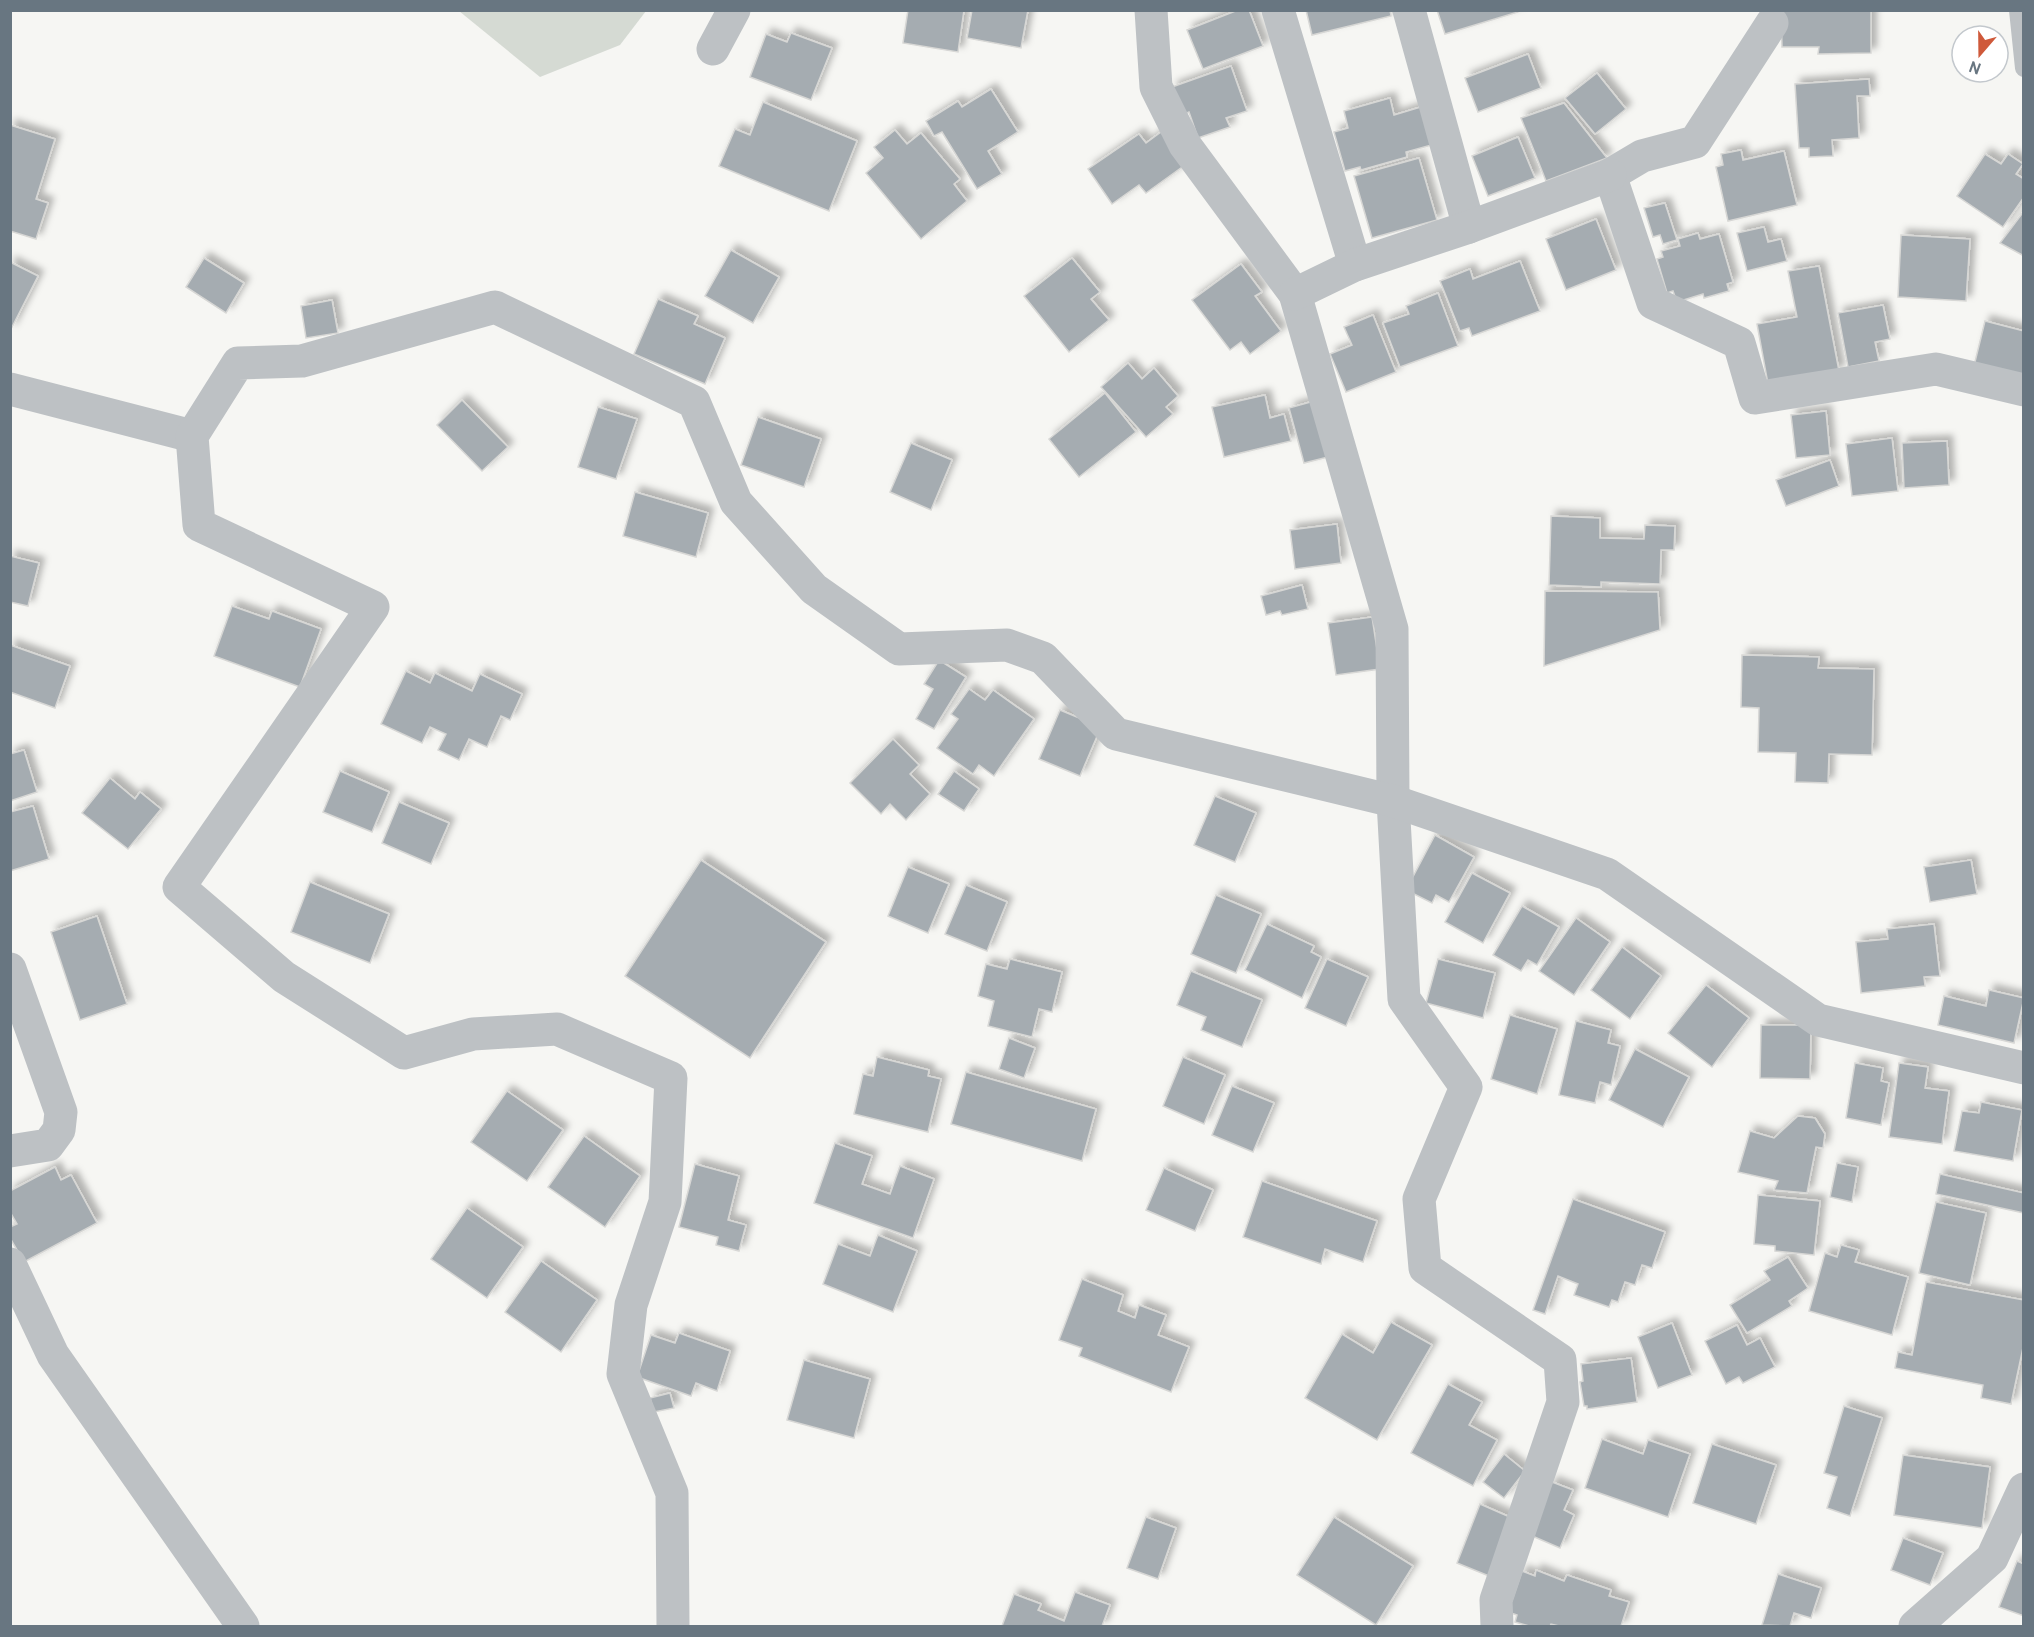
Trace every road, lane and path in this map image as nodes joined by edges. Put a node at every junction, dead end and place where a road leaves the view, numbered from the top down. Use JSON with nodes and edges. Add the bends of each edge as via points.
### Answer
{"nodes":[{"id":1,"x":734,"y":10,"type":"edge"},
{"id":2,"x":1151,"y":10,"type":"edge"},
{"id":3,"x":1278,"y":10,"type":"edge"},
{"id":4,"x":1409,"y":10,"type":"edge"},
{"id":5,"x":2018,"y":10,"type":"edge"},
{"id":6,"x":1772,"y":23,"type":"dead end"},
{"id":7,"x":713,"y":48,"type":"dead end"},
{"id":8,"x":2024,"y":68,"type":"edge"},
{"id":9,"x":1610,"y":175,"type":"junction"},
{"id":10,"x":1468,"y":226,"type":"junction"},
{"id":11,"x":1355,"y":265,"type":"junction"},
{"id":12,"x":1295,"y":294,"type":"junction"},
{"id":13,"x":10,"y":389,"type":"edge"},
{"id":14,"x":2024,"y":390,"type":"edge"},
{"id":15,"x":192,"y":436,"type":"junction"},
{"id":16,"x":1393,"y":801,"type":"junction"},
{"id":17,"x":10,"y":969,"type":"edge"},
{"id":18,"x":2024,"y":1068,"type":"edge"},
{"id":19,"x":10,"y":1151,"type":"edge"},
{"id":20,"x":10,"y":1264,"type":"edge"},
{"id":21,"x":2024,"y":1489,"type":"edge"},
{"id":22,"x":243,"y":1626,"type":"edge"},
{"id":23,"x":673,"y":1626,"type":"edge"},
{"id":24,"x":1497,"y":1626,"type":"edge"},
{"id":25,"x":1915,"y":1626,"type":"edge"}],
"edges":[{"from":1,"to":7,"type":"street"},
{"from":2,"to":12,"type":"street","via":[[1156,87],[1185,145]]},
{"from":3,"to":11,"type":"street"},
{"from":4,"to":10,"type":"street"},
{"from":5,"to":8,"type":"lane"},
{"from":6,"to":9,"type":"street","via":[[1695,142],[1642,156]]},
{"from":9,"to":10,"type":"street"},
{"from":9,"to":14,"type":"street","via":[[1653,303],[1739,343],[1755,398],[1936,369]]},
{"from":10,"to":11,"type":"street"},
{"from":11,"to":12,"type":"street"},
{"from":12,"to":16,"type":"street","via":[[1392,629]]},
{"from":13,"to":15,"type":"street"},
{"from":15,"to":16,"type":"street","via":[[238,363],[302,361],[495,307],[694,402],[736,502],[814,589],[899,649],[1007,645],[1043,658],[1116,734]]},
{"from":15,"to":23,"type":"street","via":[[199,525],[373,607],[178,887],[284,977],[404,1053],[473,1034],[556,1029],[671,1078],[665,1202],[631,1305],[623,1374],[672,1493]]},
{"from":16,"to":18,"type":"street","via":[[1607,874],[1818,1020]]},
{"from":16,"to":24,"type":"street","via":[[1404,999],[1466,1087],[1419,1199],[1425,1268],[1560,1360],[1563,1402],[1496,1600]]},
{"from":17,"to":19,"type":"street","via":[[62,1112],[59,1130],[48,1145]]},
{"from":20,"to":22,"type":"street","via":[[54,1355]]},
{"from":21,"to":25,"type":"street","via":[[1992,1558]]}]}
